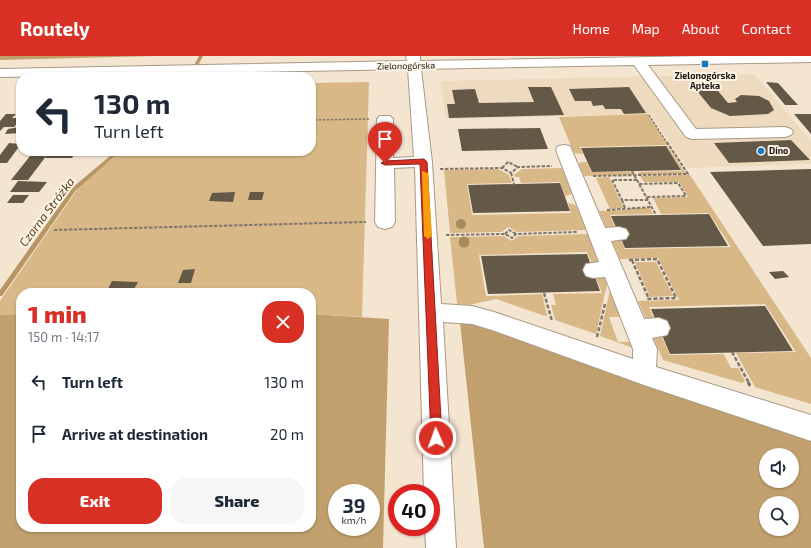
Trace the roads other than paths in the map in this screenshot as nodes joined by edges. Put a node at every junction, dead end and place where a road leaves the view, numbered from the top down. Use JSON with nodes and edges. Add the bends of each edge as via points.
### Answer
{"nodes":[{"id":1,"x":413,"y":61,"type":"edge"},
{"id":2,"x":809,"y":63,"type":"edge"},
{"id":3,"x":642,"y":67,"type":"junction"},
{"id":4,"x":172,"y":72,"type":"edge"},
{"id":5,"x":0,"y":73,"type":"edge"},
{"id":6,"x":16,"y":74,"type":"edge"},
{"id":7,"x":0,"y":85,"type":"edge"},
{"id":8,"x":16,"y":85,"type":"edge"},
{"id":9,"x":385,"y":119,"type":"road end"},
{"id":10,"x":786,"y":132,"type":"dead end"},
{"id":11,"x":568,"y":158,"type":"road end"},
{"id":12,"x":385,"y":163,"type":"junction"},
{"id":13,"x":432,"y":165,"type":"junction"},
{"id":14,"x":385,"y":222,"type":"road end"},
{"id":15,"x":590,"y":234,"type":"junction"},
{"id":16,"x":619,"y":234,"type":"dead end"},
{"id":17,"x":619,"y":265,"type":"junction"},
{"id":18,"x":593,"y":270,"type":"dead end"},
{"id":19,"x":431,"y":312,"type":"junction"},
{"id":20,"x":659,"y":328,"type":"dead end"},
{"id":21,"x":637,"y":329,"type":"junction"},
{"id":22,"x":644,"y":374,"type":"junction"},
{"id":23,"x":811,"y":428,"type":"edge"},
{"id":24,"x":441,"y":548,"type":"edge"}],
"edges":[{"from":1,"to":3,"type":"street","name":"Zielonogórska","via":[[601,62],[608,73]]},
{"from":1,"to":4,"type":"street","name":"Zielonogórska"},
{"from":1,"to":13,"type":"street"},
{"from":2,"to":3,"type":"street"},
{"from":3,"to":10,"type":"street","via":[[692,134]]},
{"from":5,"to":6,"type":"street","name":"Zielonogórska"},
{"from":7,"to":8,"type":"street"},
{"from":9,"to":12,"type":"street"},
{"from":11,"to":15,"type":"street","via":[[574,198]]},
{"from":12,"to":13,"type":"street"},
{"from":12,"to":14,"type":"street"},
{"from":13,"to":19,"type":"street"},
{"from":15,"to":16,"type":"street"},
{"from":15,"to":17,"type":"street"},
{"from":17,"to":18,"type":"street"},
{"from":17,"to":21,"type":"street"},
{"from":19,"to":22,"type":"street","via":[[472,315],[494,320]]},
{"from":19,"to":24,"type":"street"},
{"from":20,"to":21,"type":"street"},
{"from":21,"to":22,"type":"street","via":[[645,349]]},
{"from":22,"to":23,"type":"street"}]}
